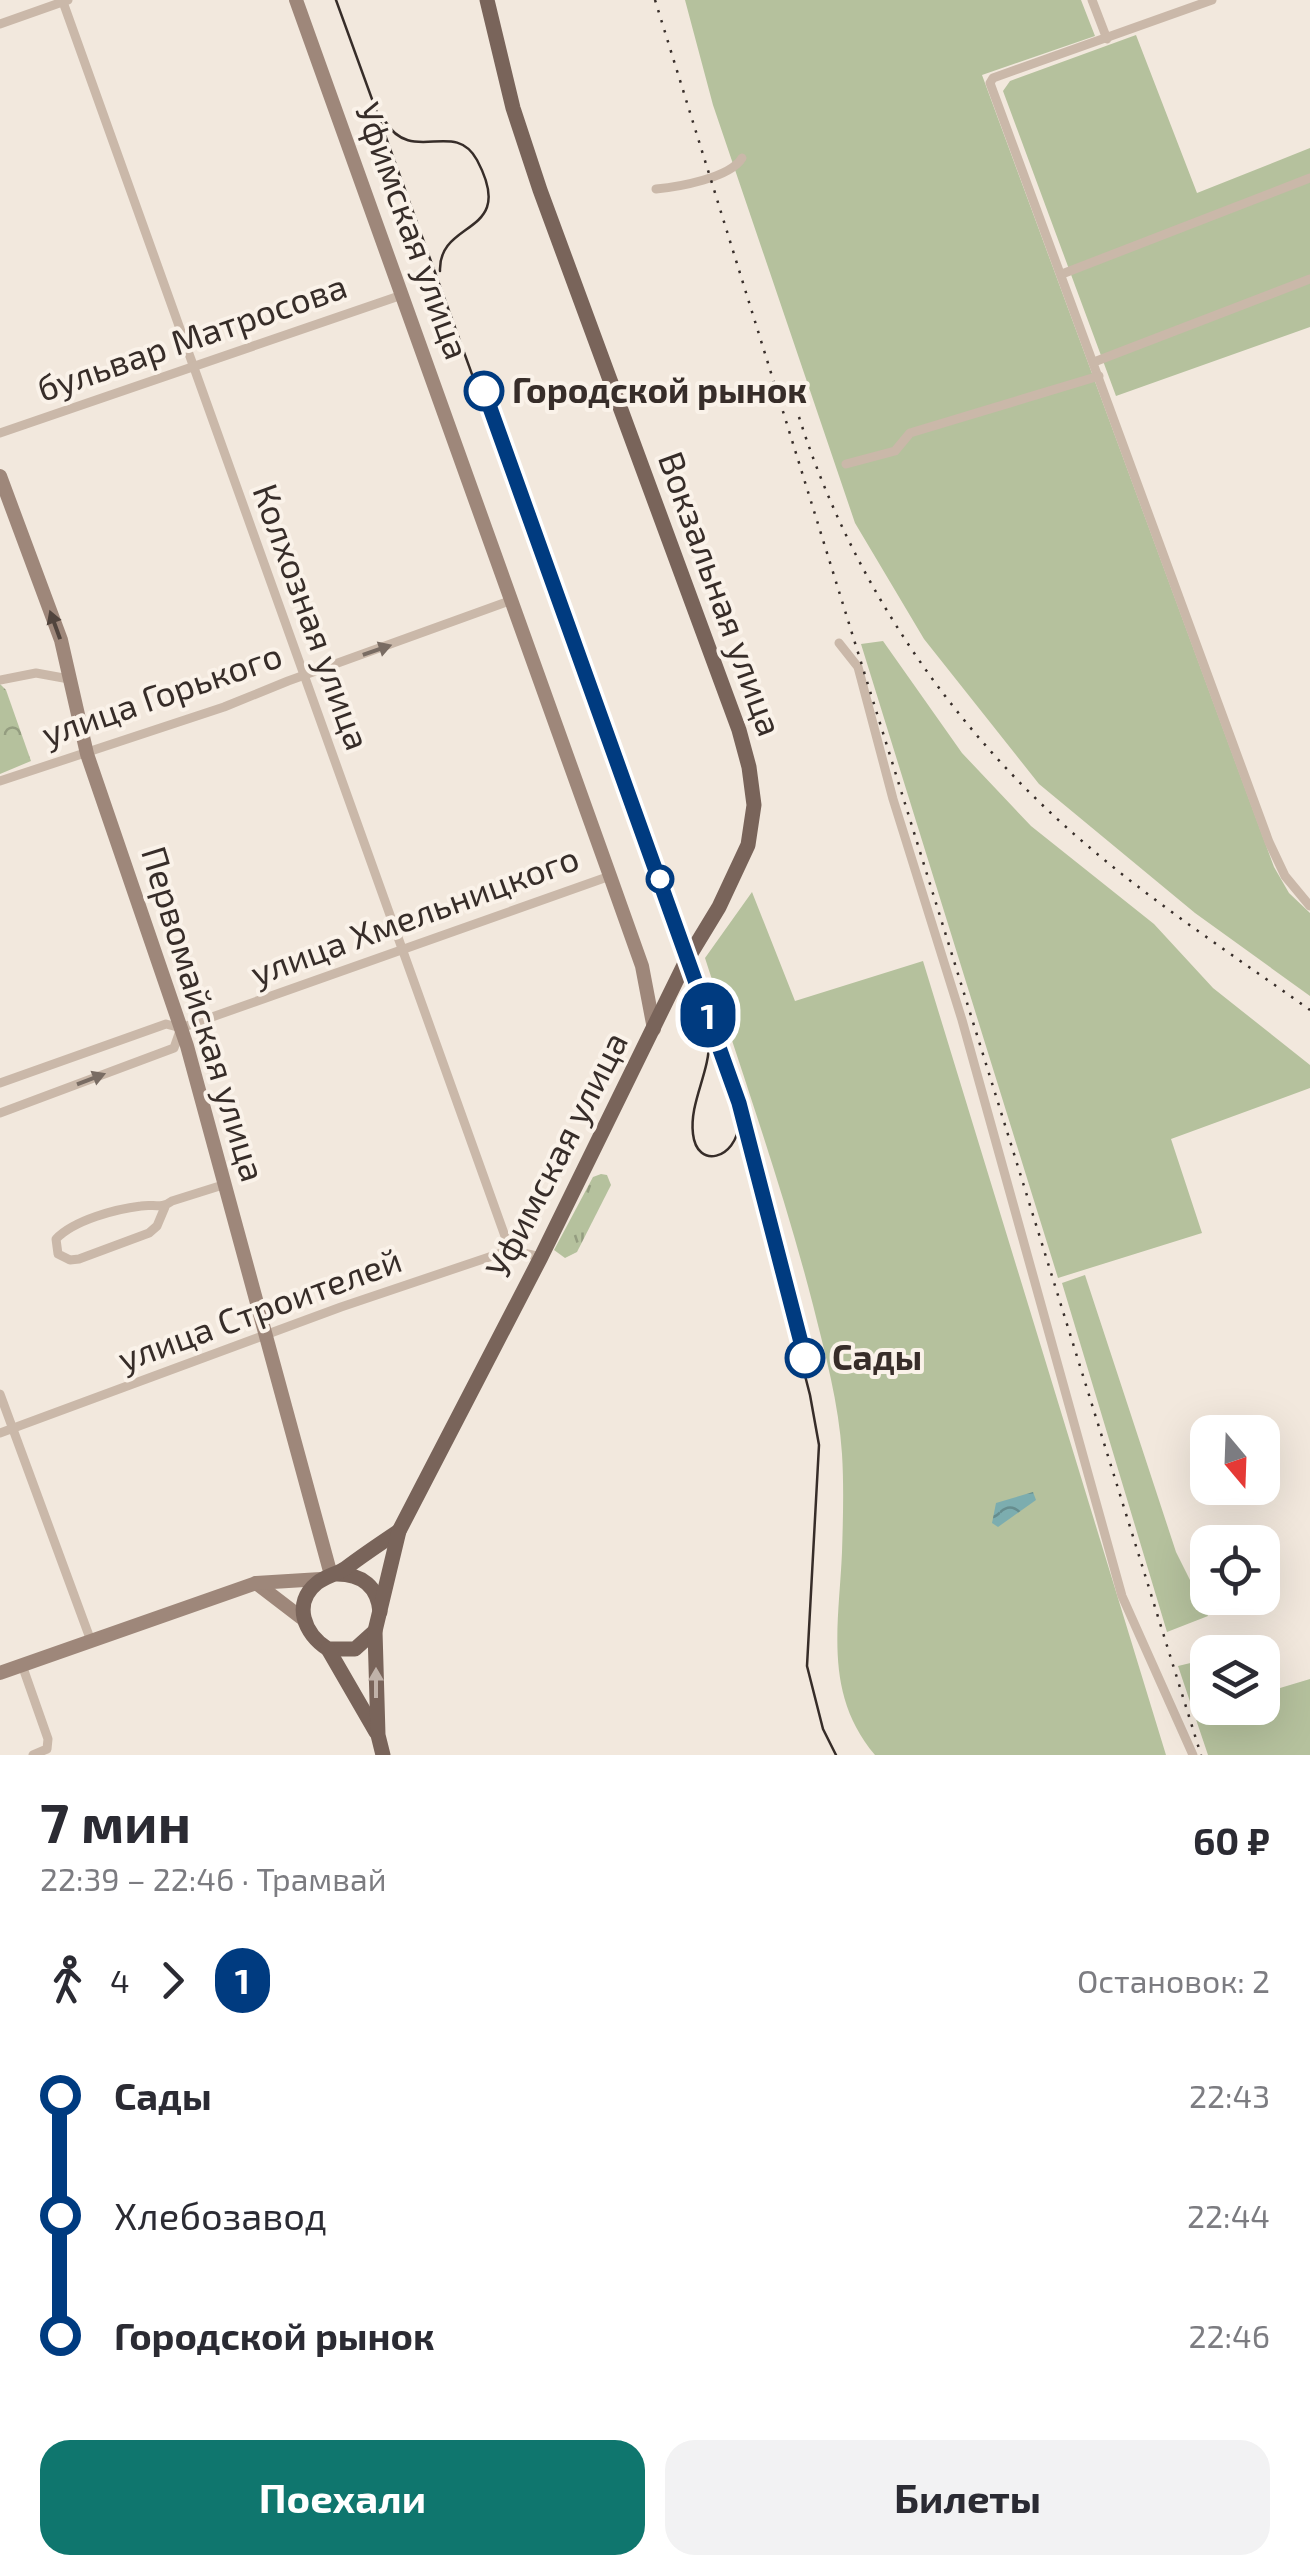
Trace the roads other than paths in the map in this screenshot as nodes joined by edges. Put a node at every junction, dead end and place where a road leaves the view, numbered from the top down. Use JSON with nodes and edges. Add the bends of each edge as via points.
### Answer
{"nodes":[{"id":1,"x":296,"y":0,"type":"edge"},
{"id":2,"x":486,"y":0,"type":"edge"},
{"id":3,"x":1092,"y":0,"type":"edge"},
{"id":4,"x":1212,"y":0,"type":"edge"},
{"id":5,"x":66,"y":1,"type":"edge"},
{"id":6,"x":0,"y":24,"type":"edge"},
{"id":7,"x":1107,"y":39,"type":"junction"},
{"id":8,"x":742,"y":158,"type":"dead end"},
{"id":9,"x":1310,"y":178,"type":"edge"},
{"id":10,"x":656,"y":189,"type":"dead end"},
{"id":11,"x":1062,"y":274,"type":"junction"},
{"id":12,"x":1310,"y":280,"type":"edge"},
{"id":13,"x":402,"y":295,"type":"junction"},
{"id":14,"x":1094,"y":362,"type":"junction"},
{"id":15,"x":193,"y":368,"type":"junction"},
{"id":16,"x":1100,"y":376,"type":"junction"},
{"id":17,"x":0,"y":433,"type":"edge"},
{"id":18,"x":846,"y":464,"type":"dead end"},
{"id":19,"x":0,"y":476,"type":"edge"},
{"id":20,"x":512,"y":600,"type":"junction"},
{"id":21,"x":840,"y":644,"type":"dead end"},
{"id":22,"x":302,"y":676,"type":"junction"},
{"id":23,"x":69,"y":679,"type":"junction"},
{"id":24,"x":0,"y":680,"type":"edge"},
{"id":25,"x":88,"y":754,"type":"junction"},
{"id":26,"x":0,"y":781,"type":"edge"},
{"id":27,"x":610,"y":876,"type":"junction"},
{"id":28,"x":1310,"y":906,"type":"edge"},
{"id":29,"x":401,"y":951,"type":"junction"},
{"id":30,"x":181,"y":1028,"type":"junction"},
{"id":31,"x":654,"y":1028,"type":"junction"},
{"id":32,"x":0,"y":1083,"type":"edge"},
{"id":33,"x":0,"y":1114,"type":"edge"},
{"id":34,"x":226,"y":1184,"type":"junction"},
{"id":35,"x":164,"y":1207,"type":"junction"},
{"id":36,"x":510,"y":1250,"type":"junction"},
{"id":37,"x":541,"y":1257,"type":"junction"},
{"id":38,"x":266,"y":1336,"type":"junction"},
{"id":39,"x":0,"y":1394,"type":"edge"},
{"id":40,"x":12,"y":1428,"type":"junction"},
{"id":41,"x":0,"y":1433,"type":"edge"},
{"id":42,"x":399,"y":1530,"type":"junction"},
{"id":43,"x":330,"y":1576,"type":"junction"},
{"id":44,"x":256,"y":1583,"type":"junction"},
{"id":45,"x":303,"y":1618,"type":"junction"},
{"id":46,"x":378,"y":1624,"type":"junction"},
{"id":47,"x":91,"y":1641,"type":"junction"},
{"id":48,"x":328,"y":1649,"type":"junction"},
{"id":49,"x":22,"y":1665,"type":"junction"},
{"id":50,"x":0,"y":1673,"type":"edge"},
{"id":51,"x":378,"y":1735,"type":"junction"},
{"id":52,"x":33,"y":1755,"type":"edge"},
{"id":53,"x":383,"y":1755,"type":"edge"},
{"id":54,"x":1193,"y":1755,"type":"edge"}],
"edges":[{"from":1,"to":13,"type":"street","name":"Уфимская улица"},
{"from":2,"to":31,"type":"main road","name":"Вокзальная улица","via":[[540,190],[749,767],[754,805],[748,846]]},
{"from":3,"to":7,"type":"street"},
{"from":4,"to":7,"type":"street"},
{"from":5,"to":6,"type":"street"},
{"from":5,"to":15,"type":"street","name":"Колхозная улица"},
{"from":7,"to":11,"type":"street","via":[[990,83]]},
{"from":8,"to":10,"type":"street","via":[[687,186]]},
{"from":9,"to":11,"type":"street"},
{"from":11,"to":14,"type":"street"},
{"from":12,"to":14,"type":"street"},
{"from":13,"to":15,"type":"street","name":"бульвар Матросова"},
{"from":13,"to":20,"type":"street","name":"Уфимская улица"},
{"from":14,"to":16,"type":"street"},
{"from":15,"to":17,"type":"street","name":"бульвар Матросова"},
{"from":15,"to":22,"type":"street","name":"Колхозная улица"},
{"from":16,"to":18,"type":"street","via":[[910,434],[896,451]]},
{"from":16,"to":28,"type":"street","via":[[1269,842]]},
{"from":23,"to":19,"type":"street","name":"Первомайская улица","one_way":true},
{"from":22,"to":20,"type":"street","name":"улица Горького","one_way":true},
{"from":20,"to":27,"type":"street","name":"Уфимская улица"},
{"from":21,"to":54,"type":"street","via":[[858,668],[1122,1596]]},
{"from":22,"to":25,"type":"street","name":"улица Горького"},
{"from":22,"to":29,"type":"street","name":"Колхозная улица"},
{"from":23,"to":24,"type":"street","name":"улица Горького","via":[[36,673]]},
{"from":23,"to":25,"type":"street","name":"Первомайская улица"},
{"from":25,"to":26,"type":"street","name":"улица Горького"},
{"from":25,"to":30,"type":"street","name":"Первомайская улица"},
{"from":27,"to":29,"type":"street","name":"улица Хмельницкого"},
{"from":27,"to":31,"type":"street","name":"Уфимская улица","via":[[642,966]]},
{"from":29,"to":30,"type":"street","name":"улица Хмельницкого"},
{"from":29,"to":36,"type":"street","name":"Колхозная улица"},
{"from":30,"to":32,"type":"street","name":"улица Хмельницкого","via":[[166,1024]]},
{"from":33,"to":30,"type":"street","name":"улица Хмельницкого","one_way":true,"via":[[174,1048]]},
{"from":30,"to":34,"type":"street","name":"Первомайская улица"},
{"from":31,"to":37,"type":"main road","name":"Уфимская улица"},
{"from":34,"to":35,"type":"street"},
{"from":34,"to":38,"type":"street","name":"Первомайская улица"},
{"from":35,"to":35,"type":"street","via":[[149,1233],[70,1260],[58,1254],[56,1238],[73,1227],[130,1208]]},
{"from":36,"to":37,"type":"street"},
{"from":36,"to":38,"type":"street","name":"улица Строителей"},
{"from":37,"to":42,"type":"main road","name":"Уфимская улица"},
{"from":38,"to":40,"type":"street","name":"улица Строителей"},
{"from":38,"to":43,"type":"street","name":"Первомайская улица"},
{"from":39,"to":40,"type":"street"},
{"from":40,"to":41,"type":"street","name":"улица Строителей"},
{"from":40,"to":47,"type":"street"},
{"from":42,"to":43,"type":"main road"},
{"from":42,"to":46,"type":"main road"},
{"from":43,"to":44,"type":"street"},
{"from":43,"to":45,"type":"main road","via":[[306,1596]]},
{"from":43,"to":46,"type":"main road","via":[[349,1574],[369,1584]]},
{"from":44,"to":45,"type":"street"},
{"from":44,"to":47,"type":"street"},
{"from":45,"to":48,"type":"main road"},
{"from":46,"to":48,"type":"main road","via":[[355,1649]]},
{"from":51,"to":46,"type":"main road","one_way":true},
{"from":47,"to":49,"type":"street"},
{"from":48,"to":51,"type":"main road"},
{"from":49,"to":50,"type":"street"},
{"from":49,"to":52,"type":"street","via":[[48,1740]]},
{"from":51,"to":53,"type":"main road"}]}
